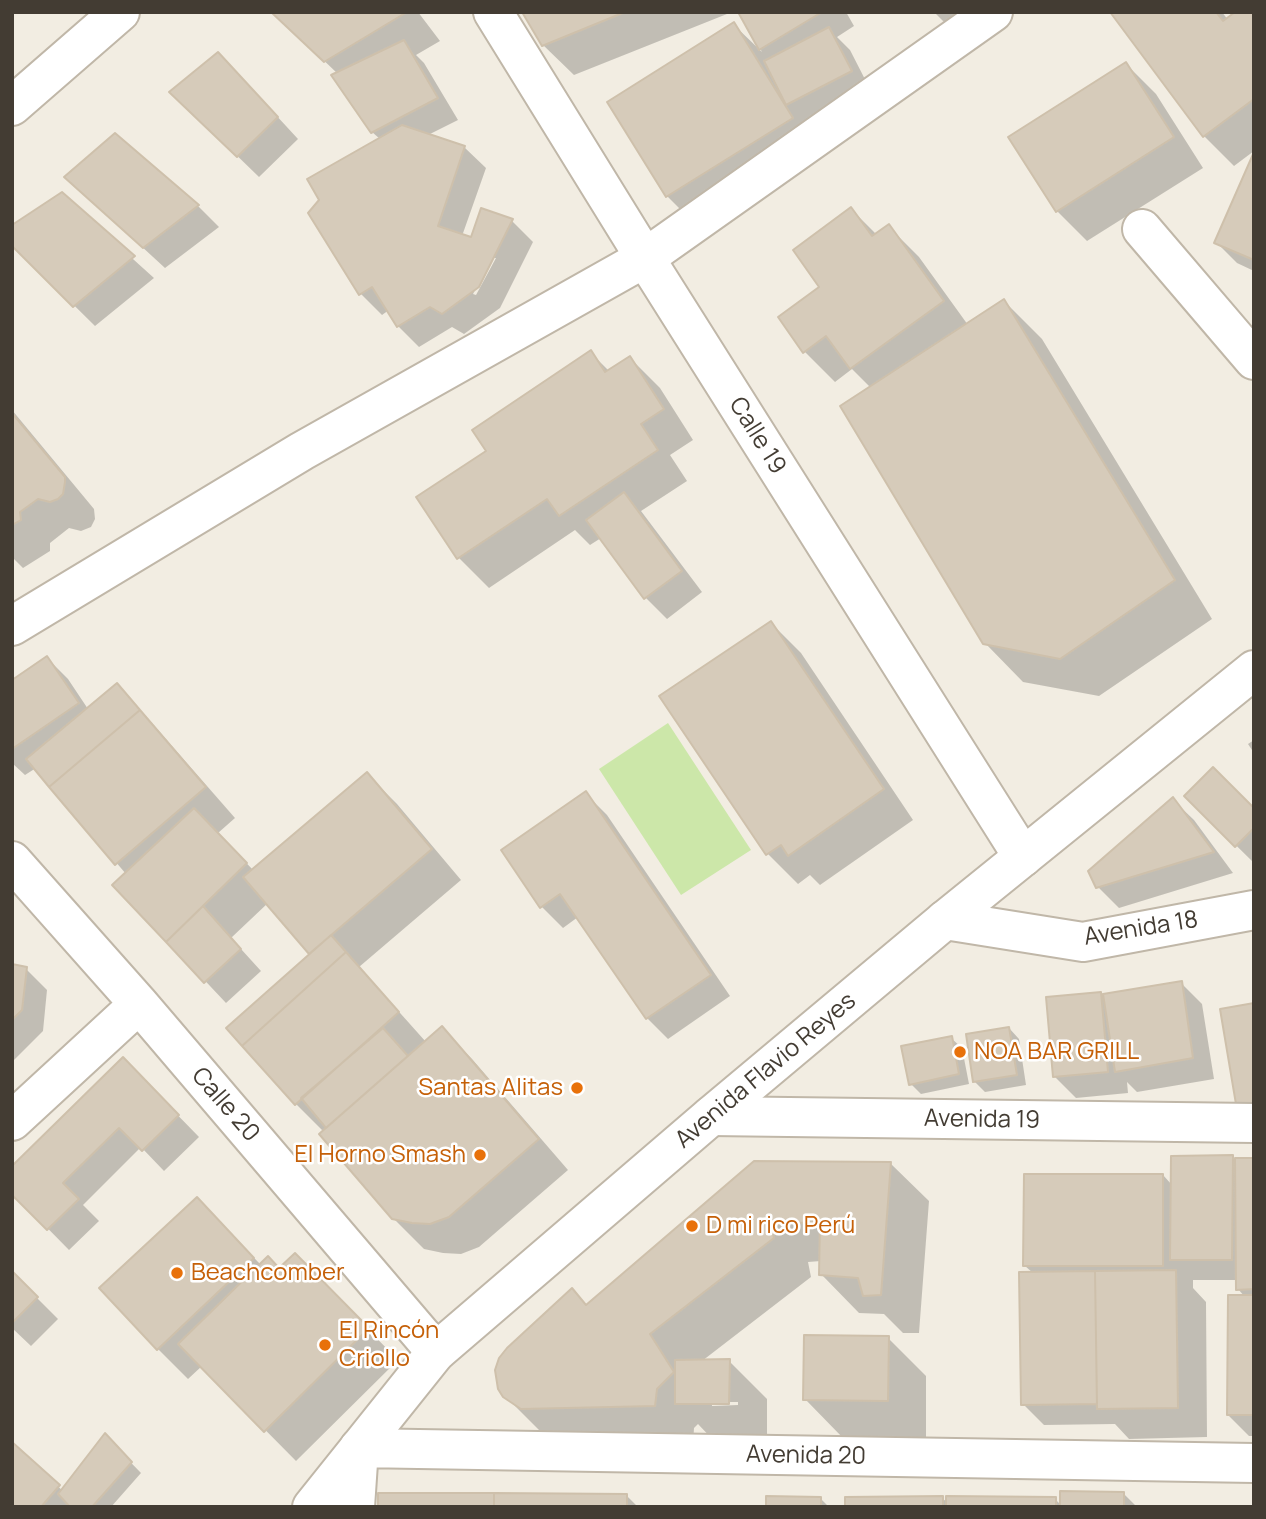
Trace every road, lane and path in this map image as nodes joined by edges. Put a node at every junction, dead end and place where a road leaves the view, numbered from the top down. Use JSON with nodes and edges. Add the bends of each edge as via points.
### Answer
{"nodes":[{"id":1,"x":120,"y":12,"type":"edge"},
{"id":2,"x":494,"y":12,"type":"edge"},
{"id":3,"x":993,"y":12,"type":"edge"},
{"id":4,"x":12,"y":106,"type":"edge"},
{"id":5,"x":1142,"y":229,"type":"dead end"},
{"id":6,"x":645,"y":258,"type":"junction"},
{"id":7,"x":1254,"y":360,"type":"edge"},
{"id":8,"x":12,"y":626,"type":"edge"},
{"id":9,"x":1254,"y":670,"type":"edge"},
{"id":10,"x":1023,"y":857,"type":"junction"},
{"id":11,"x":12,"y":861,"type":"edge"},
{"id":12,"x":1254,"y":910,"type":"edge"},
{"id":13,"x":945,"y":920,"type":"junction"},
{"id":14,"x":139,"y":1004,"type":"junction"},
{"id":15,"x":711,"y":1116,"type":"junction"},
{"id":16,"x":12,"y":1121,"type":"edge"},
{"id":17,"x":1254,"y":1123,"type":"edge"},
{"id":18,"x":436,"y":1352,"type":"junction"},
{"id":19,"x":359,"y":1448,"type":"junction"},
{"id":20,"x":1254,"y":1463,"type":"edge"},
{"id":21,"x":313,"y":1507,"type":"edge"},
{"id":22,"x":355,"y":1507,"type":"edge"}],
"edges":[{"from":1,"to":4,"type":"street"},
{"from":2,"to":6,"type":"street","name":"Calle 19"},
{"from":3,"to":6,"type":"street"},
{"from":5,"to":7,"type":"street"},
{"from":6,"to":8,"type":"street","via":[[302,451]]},
{"from":6,"to":10,"type":"street","name":"Calle 19"},
{"from":9,"to":10,"type":"street","name":"Avenida Flavio Reyes"},
{"from":10,"to":13,"type":"street","name":"Avenida Flavio Reyes"},
{"from":11,"to":14,"type":"street","name":"Calle 20"},
{"from":12,"to":13,"type":"street","name":"Avenida 18","via":[[1083,942]]},
{"from":13,"to":15,"type":"street","name":"Avenida Flavio Reyes"},
{"from":14,"to":16,"type":"street"},
{"from":14,"to":18,"type":"street","name":"Calle 20"},
{"from":15,"to":17,"type":"street","name":"Avenida 19"},
{"from":15,"to":18,"type":"street","name":"Avenida Flavio Reyes"},
{"from":18,"to":19,"type":"street","name":"Avenida Flavio Reyes"},
{"from":19,"to":20,"type":"street","name":"Avenida 20"},
{"from":19,"to":21,"type":"street","name":"Avenida Flavio Reyes"},
{"from":19,"to":22,"type":"street"}]}
